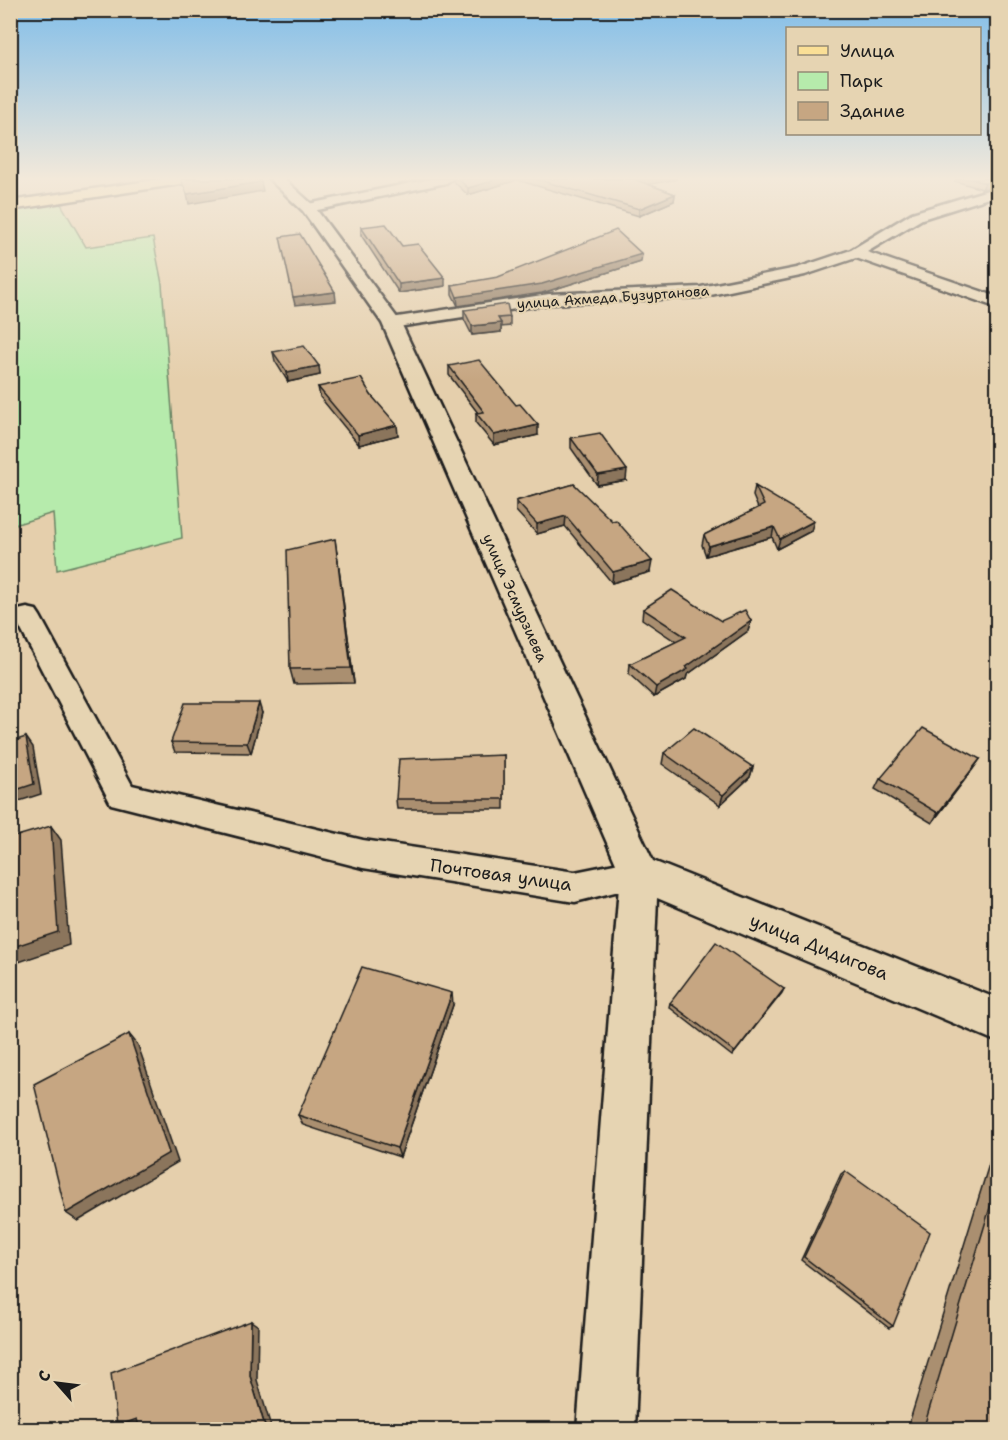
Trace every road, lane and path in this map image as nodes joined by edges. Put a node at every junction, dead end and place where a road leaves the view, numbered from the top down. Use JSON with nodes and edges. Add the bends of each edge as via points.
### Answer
{"nodes":[{"id":1,"x":336,"y":246,"type":"edge"},
{"id":2,"x":867,"y":246,"type":"edge"},
{"id":3,"x":856,"y":253,"type":"junction"},
{"id":4,"x":998,"y":303,"type":"edge"},
{"id":5,"x":391,"y":323,"type":"junction"},
{"id":6,"x":27,"y":616,"type":"dead end"},
{"id":7,"x":639,"y":873,"type":"junction"},
{"id":8,"x":998,"y":1021,"type":"edge"},
{"id":9,"x":606,"y":1430,"type":"edge"}],
"edges":[{"from":1,"to":5,"type":"street","name":"улица Эсмурзиева"},
{"from":2,"to":3,"type":"street","name":"улица Ахмеда Бузуртанова"},
{"from":3,"to":4,"type":"street"},
{"from":3,"to":5,"type":"street","name":"улица Ахмеда Бузуртанова","via":[[800,272],[701,292],[549,299]]},
{"from":5,"to":7,"type":"street","name":"улица Эсмурзиева"},
{"from":6,"to":7,"type":"street","name":"Почтовая улица","via":[[122,795],[363,854],[575,887]]},
{"from":7,"to":8,"type":"street","name":"улица Дидигова"},
{"from":7,"to":9,"type":"street"}]}
